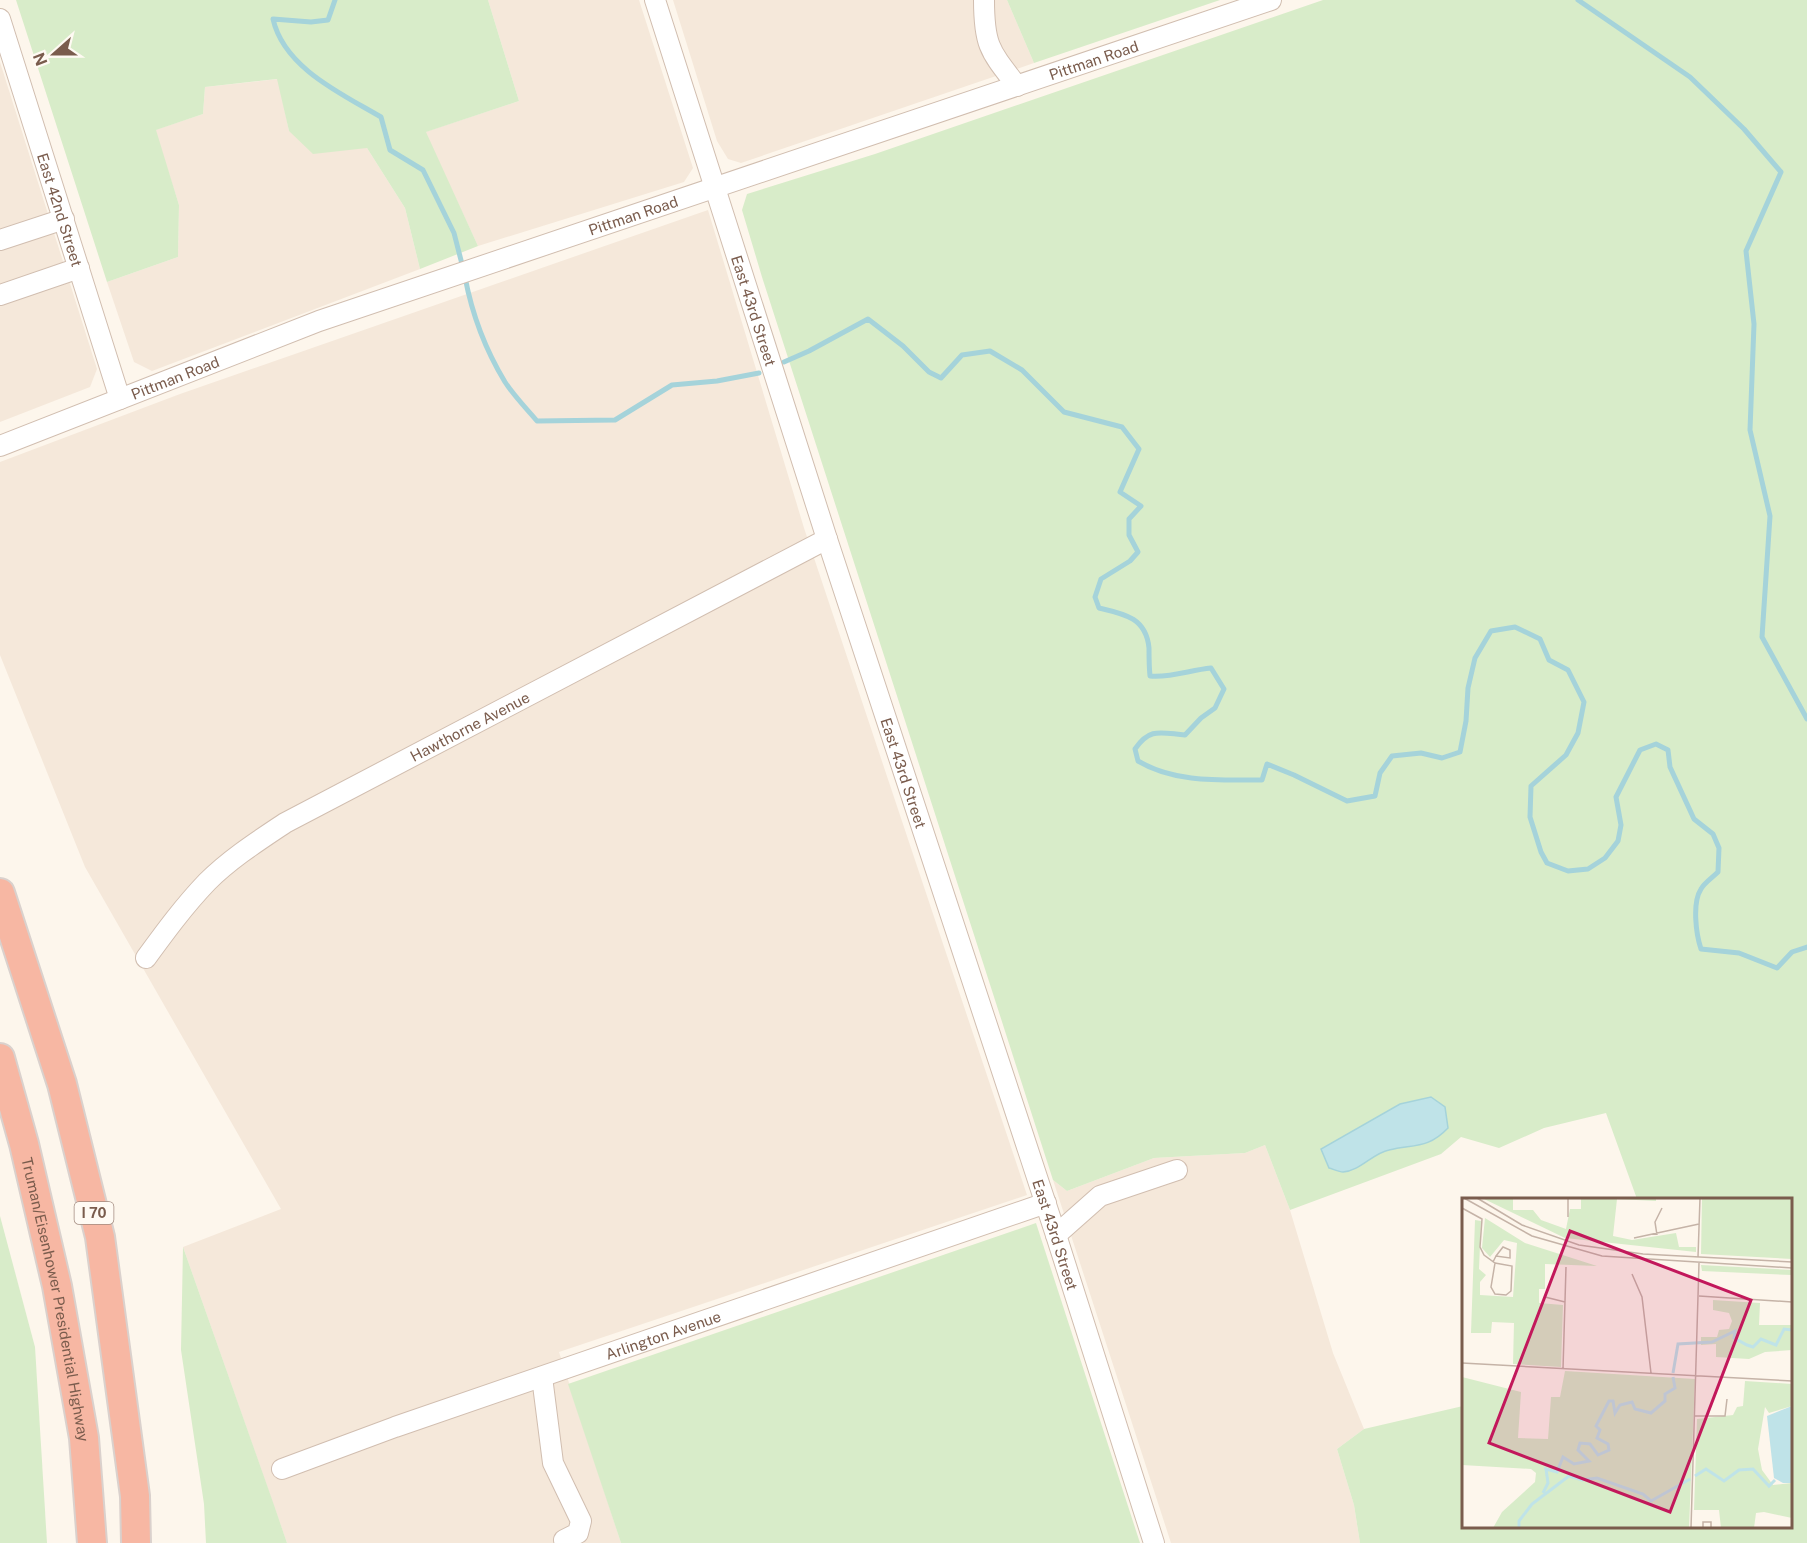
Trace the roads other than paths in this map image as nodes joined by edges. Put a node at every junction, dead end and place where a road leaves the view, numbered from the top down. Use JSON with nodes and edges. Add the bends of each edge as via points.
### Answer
{"nodes":[{"id":1,"x":655,"y":0,"type":"edge"},
{"id":2,"x":984,"y":0,"type":"edge"},
{"id":3,"x":1271,"y":0,"type":"edge"},
{"id":4,"x":0,"y":19,"type":"edge"},
{"id":5,"x":1017,"y":86,"type":"junction"},
{"id":6,"x":715,"y":188,"type":"junction"},
{"id":7,"x":64,"y":219,"type":"junction"},
{"id":8,"x":0,"y":240,"type":"edge"},
{"id":9,"x":79,"y":268,"type":"junction"},
{"id":10,"x":0,"y":295,"type":"edge"},
{"id":11,"x":120,"y":399,"type":"junction"},
{"id":12,"x":0,"y":446,"type":"edge"},
{"id":13,"x":827,"y":539,"type":"junction"},
{"id":14,"x":0,"y":893,"type":"edge"},
{"id":15,"x":146,"y":958,"type":"dead end"},
{"id":16,"x":0,"y":1058,"type":"edge"},
{"id":17,"x":1177,"y":1170,"type":"dead end"},
{"id":18,"x":1046,"y":1203,"type":"junction"},
{"id":19,"x":1056,"y":1235,"type":"junction"},
{"id":20,"x":542,"y":1377,"type":"junction"},
{"id":21,"x":282,"y":1469,"type":"dead end"},
{"id":22,"x":564,"y":1540,"type":"dead end"},
{"id":23,"x":92,"y":1543,"type":"edge"},
{"id":24,"x":136,"y":1543,"type":"edge"},
{"id":25,"x":1154,"y":1543,"type":"edge"}],
"edges":[{"from":1,"to":6,"type":"street","name":"East 43rd Street"},
{"from":2,"to":5,"type":"street","via":[[986,39],[992,54]]},
{"from":3,"to":5,"type":"street","name":"Pittman Road"},
{"from":4,"to":7,"type":"street","name":"East 42nd Street"},
{"from":5,"to":6,"type":"street","name":"Pittman Road"},
{"from":6,"to":11,"type":"street","name":"Pittman Road","via":[[319,321]]},
{"from":6,"to":13,"type":"street","name":"East 43rd Street"},
{"from":7,"to":8,"type":"street"},
{"from":7,"to":9,"type":"street","name":"East 42nd Street"},
{"from":9,"to":10,"type":"street"},
{"from":9,"to":11,"type":"street","name":"East 42nd Street"},
{"from":11,"to":12,"type":"street","name":"Pittman Road"},
{"from":13,"to":15,"type":"street","name":"Hawthorne Avenue","via":[[285,823],[242,852],[208,882]]},
{"from":13,"to":18,"type":"street","name":"East 43rd Street"},
{"from":14,"to":24,"type":"highway","number":"I 70","via":[[62,1084],[100,1237],[135,1496]]},
{"from":16,"to":23,"type":"highway","name":"Truman/Eisenhower Presidential Highway","via":[[57,1286],[84,1438]]},
{"from":17,"to":19,"type":"street","via":[[1100,1196]]},
{"from":18,"to":19,"type":"street","name":"East 43rd Street"},
{"from":18,"to":20,"type":"street","name":"Arlington Avenue"},
{"from":19,"to":25,"type":"street","name":"East 43rd Street"},
{"from":20,"to":21,"type":"street","name":"Arlington Avenue"},
{"from":20,"to":22,"type":"street","via":[[554,1463],[581,1521],[578,1533]]}]}
